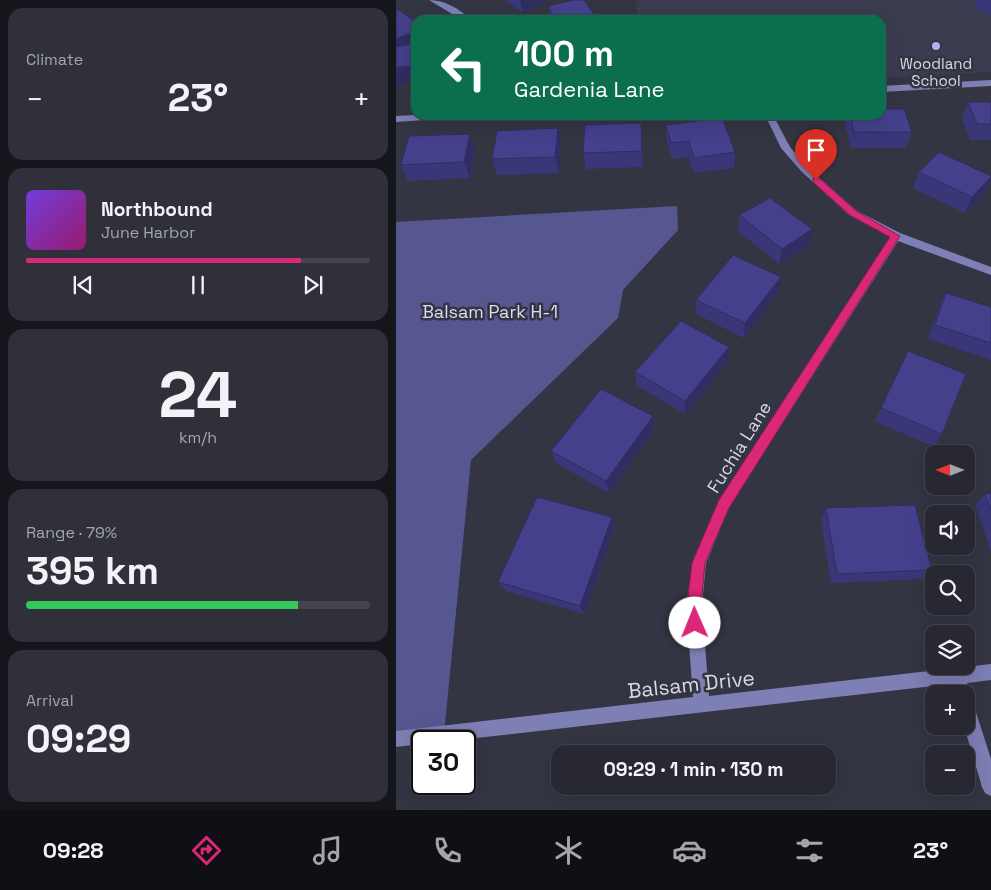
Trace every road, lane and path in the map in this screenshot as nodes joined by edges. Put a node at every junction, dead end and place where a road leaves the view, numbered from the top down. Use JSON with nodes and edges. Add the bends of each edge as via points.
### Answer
{"nodes":[{"id":1,"x":432,"y":0,"type":"edge"},
{"id":2,"x":460,"y":15,"type":"edge"},
{"id":3,"x":991,"y":83,"type":"edge"},
{"id":4,"x":886,"y":89,"type":"edge"},
{"id":5,"x":411,"y":118,"type":"edge"},
{"id":6,"x":396,"y":119,"type":"edge"},
{"id":7,"x":772,"y":120,"type":"edge"},
{"id":8,"x":896,"y":236,"type":"junction"},
{"id":9,"x":991,"y":271,"type":"edge"},
{"id":10,"x":991,"y":672,"type":"edge"},
{"id":11,"x":957,"y":676,"type":"junction"},
{"id":12,"x":960,"y":685,"type":"edge"},
{"id":13,"x":702,"y":704,"type":"junction"},
{"id":14,"x":975,"y":735,"type":"edge"},
{"id":15,"x":396,"y":739,"type":"edge"},
{"id":16,"x":991,"y":787,"type":"edge"}],
"edges":[{"from":1,"to":2,"type":"street"},
{"from":3,"to":4,"type":"street"},
{"from":5,"to":6,"type":"street"},
{"from":7,"to":8,"type":"street","via":[[786,148],[804,170],[853,213]]},
{"from":8,"to":9,"type":"street"},
{"from":8,"to":13,"type":"street","name":"Fuchia Lane","via":[[724,504],[699,563],[694,605]]},
{"from":10,"to":11,"type":"street","name":"Balsam Drive"},
{"from":11,"to":12,"type":"street"},
{"from":11,"to":13,"type":"street","name":"Balsam Drive"},
{"from":13,"to":15,"type":"street","name":"Balsam Drive"},
{"from":14,"to":16,"type":"street"}]}
